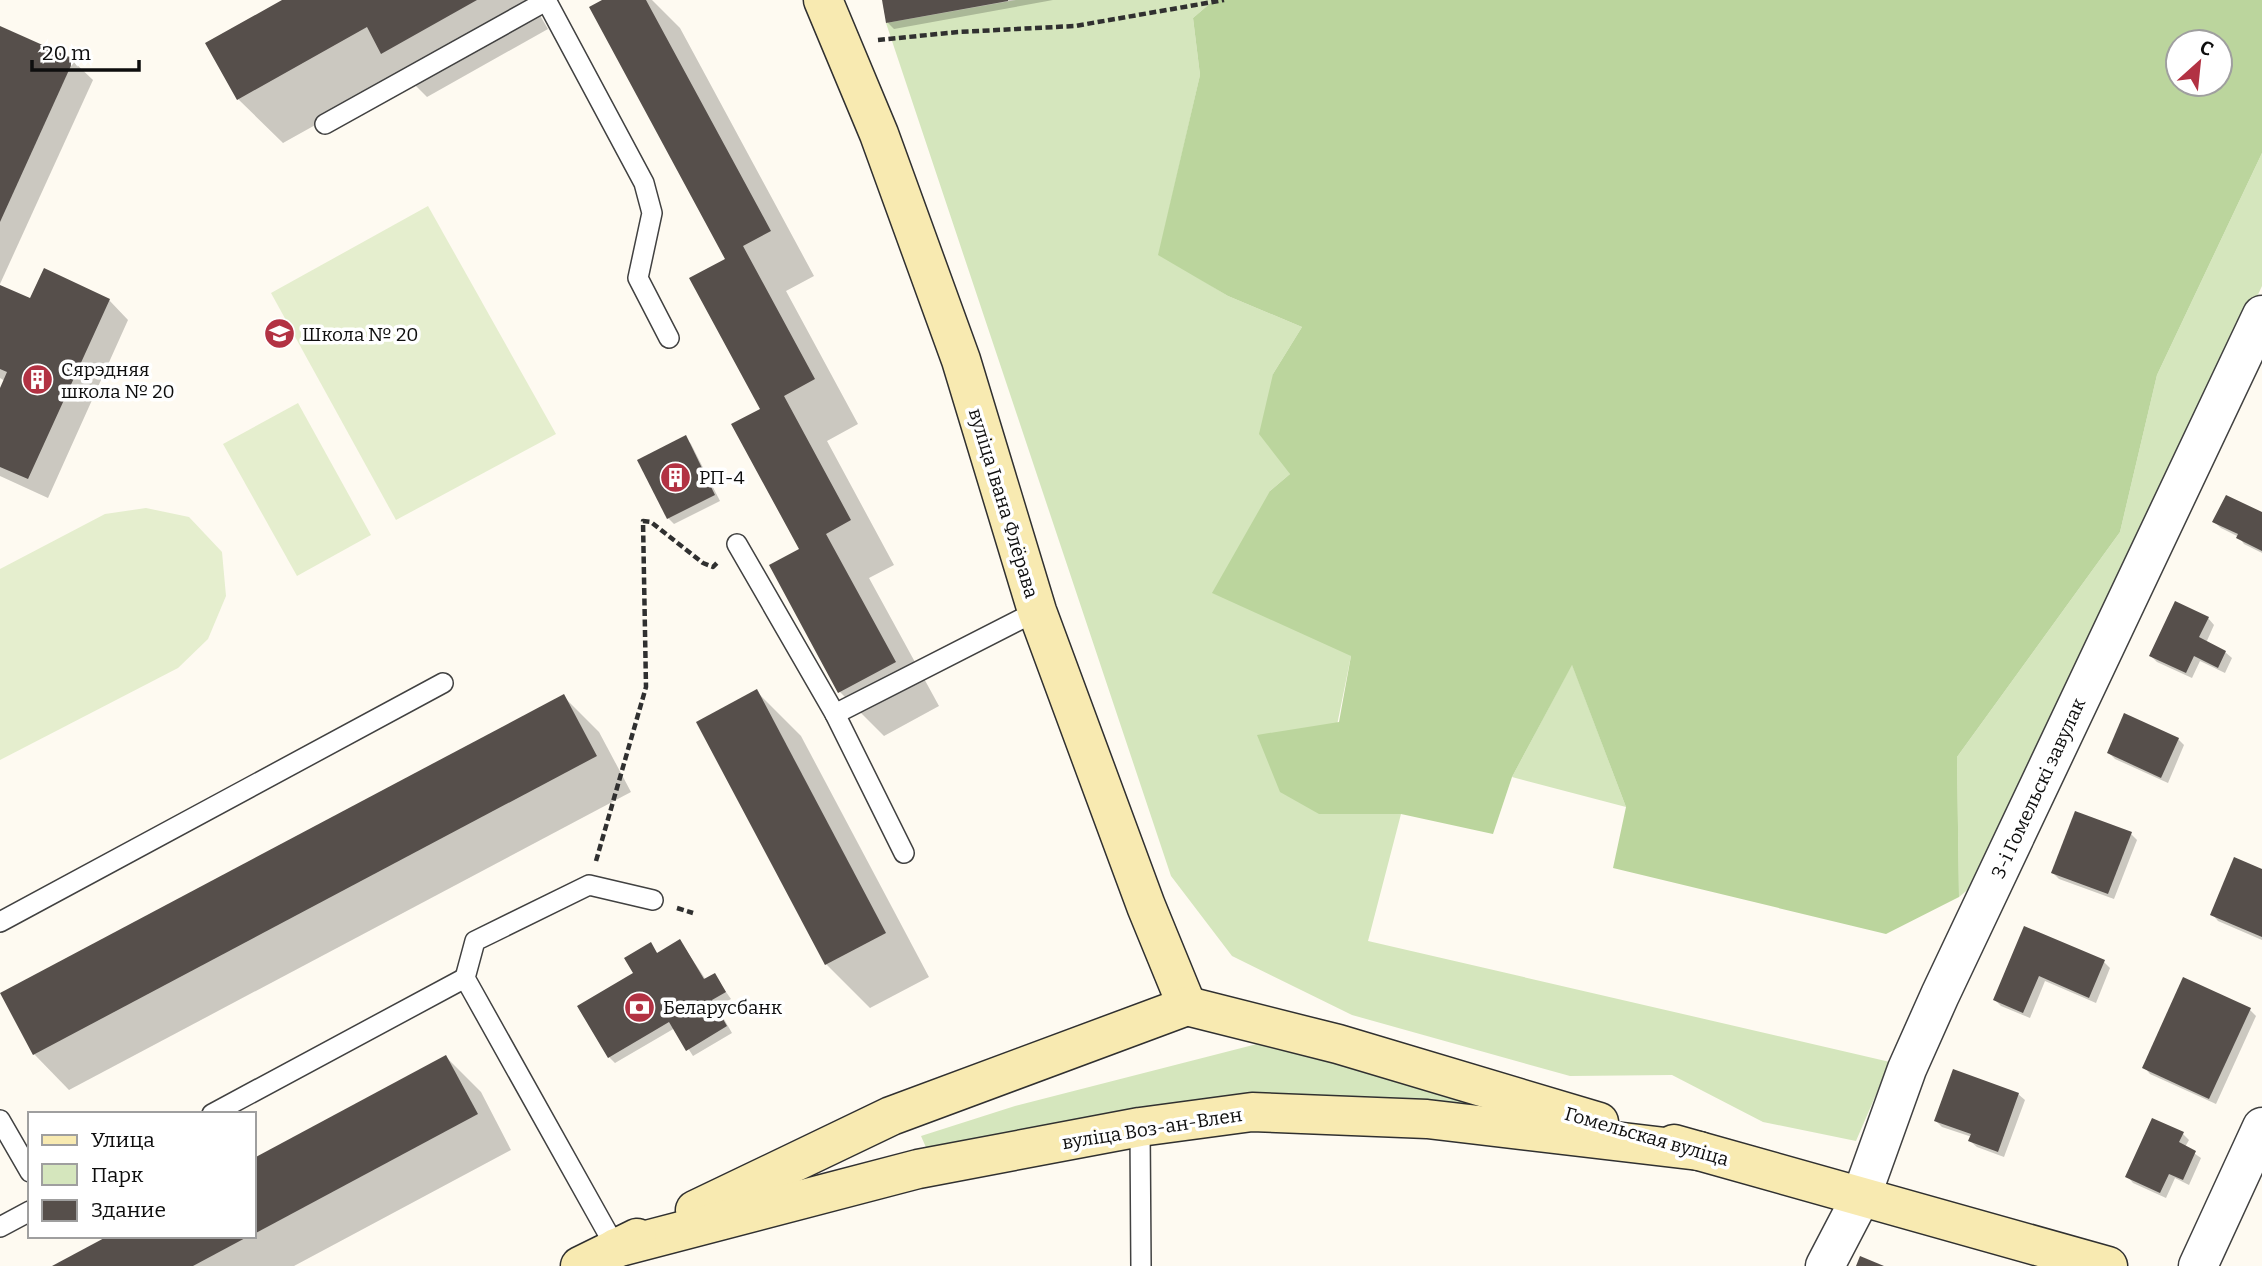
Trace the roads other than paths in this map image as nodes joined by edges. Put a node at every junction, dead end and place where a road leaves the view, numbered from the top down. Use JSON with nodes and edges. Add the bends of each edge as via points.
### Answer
{"nodes":[{"id":1,"x":823,"y":0,"type":"edge"},
{"id":2,"x":546,"y":1,"type":"edge"},
{"id":3,"x":325,"y":124,"type":"dead end"},
{"id":4,"x":2262,"y":315,"type":"edge"},
{"id":5,"x":669,"y":338,"type":"dead end"},
{"id":6,"x":737,"y":544,"type":"road end"},
{"id":7,"x":1037,"y":611,"type":"junction"},
{"id":8,"x":443,"y":683,"type":"dead end"},
{"id":9,"x":835,"y":714,"type":"junction"},
{"id":10,"x":904,"y":853,"type":"dead end"},
{"id":11,"x":653,"y":901,"type":"dead end"},
{"id":12,"x":0,"y":922,"type":"edge"},
{"id":13,"x":465,"y":978,"type":"junction"},
{"id":14,"x":1187,"y":1006,"type":"junction"},
{"id":15,"x":216,"y":1112,"type":"edge"},
{"id":16,"x":0,"y":1120,"type":"edge"},
{"id":17,"x":1140,"y":1127,"type":"junction"},
{"id":18,"x":2262,"y":1127,"type":"edge"},
{"id":19,"x":1699,"y":1151,"type":"junction"},
{"id":20,"x":28,"y":1169,"type":"edge"},
{"id":21,"x":1861,"y":1197,"type":"junction"},
{"id":22,"x":28,"y":1212,"type":"edge"},
{"id":23,"x":0,"y":1227,"type":"edge"},
{"id":24,"x":616,"y":1248,"type":"junction"},
{"id":25,"x":580,"y":1266,"type":"edge"},
{"id":26,"x":1141,"y":1266,"type":"edge"},
{"id":27,"x":1825,"y":1266,"type":"edge"},
{"id":28,"x":2108,"y":1266,"type":"edge"},
{"id":29,"x":2198,"y":1266,"type":"edge"}],
"edges":[{"from":1,"to":7,"type":"main road","name":"вуліца Івана Флёрава","via":[[879,134],[961,360]]},
{"from":2,"to":3,"type":"lane"},
{"from":2,"to":5,"type":"lane","via":[[644,183],[652,213],[638,278]]},
{"from":4,"to":21,"type":"street","name":"3-і Гомельскі завулак","via":[[1929,1020]]},
{"from":6,"to":9,"type":"lane"},
{"from":7,"to":9,"type":"lane"},
{"from":7,"to":14,"type":"main road","name":"вуліца Івана Флёрава"},
{"from":8,"to":12,"type":"lane"},
{"from":9,"to":10,"type":"lane"},
{"from":11,"to":13,"type":"lane","via":[[589,886],[475,941]]},
{"from":13,"to":15,"type":"lane"},
{"from":13,"to":24,"type":"lane"},
{"from":14,"to":19,"type":"main road","name":"Гомельская вуліца","via":[[1338,1044]]},
{"from":14,"to":24,"type":"main road","name":"вуліца Воз-ан-Влен","via":[[891,1116]]},
{"from":16,"to":20,"type":"lane"},
{"from":17,"to":19,"type":"main road","name":"вуліца Воз-ан-Влен","via":[[1252,1112],[1427,1119]]},
{"from":17,"to":24,"type":"main road","name":"вуліца Воз-ан-Влен","via":[[918,1169]]},
{"from":17,"to":26,"type":"lane"},
{"from":18,"to":29,"type":"street"},
{"from":19,"to":21,"type":"main road","name":"Гомельская вуліца"},
{"from":21,"to":27,"type":"street","name":"3-і Гомельскі завулак"},
{"from":21,"to":28,"type":"main road","name":"Гомельская вуліца"},
{"from":22,"to":23,"type":"lane"},
{"from":24,"to":25,"type":"main road","name":"вуліца Воз-ан-Влен"}]}
